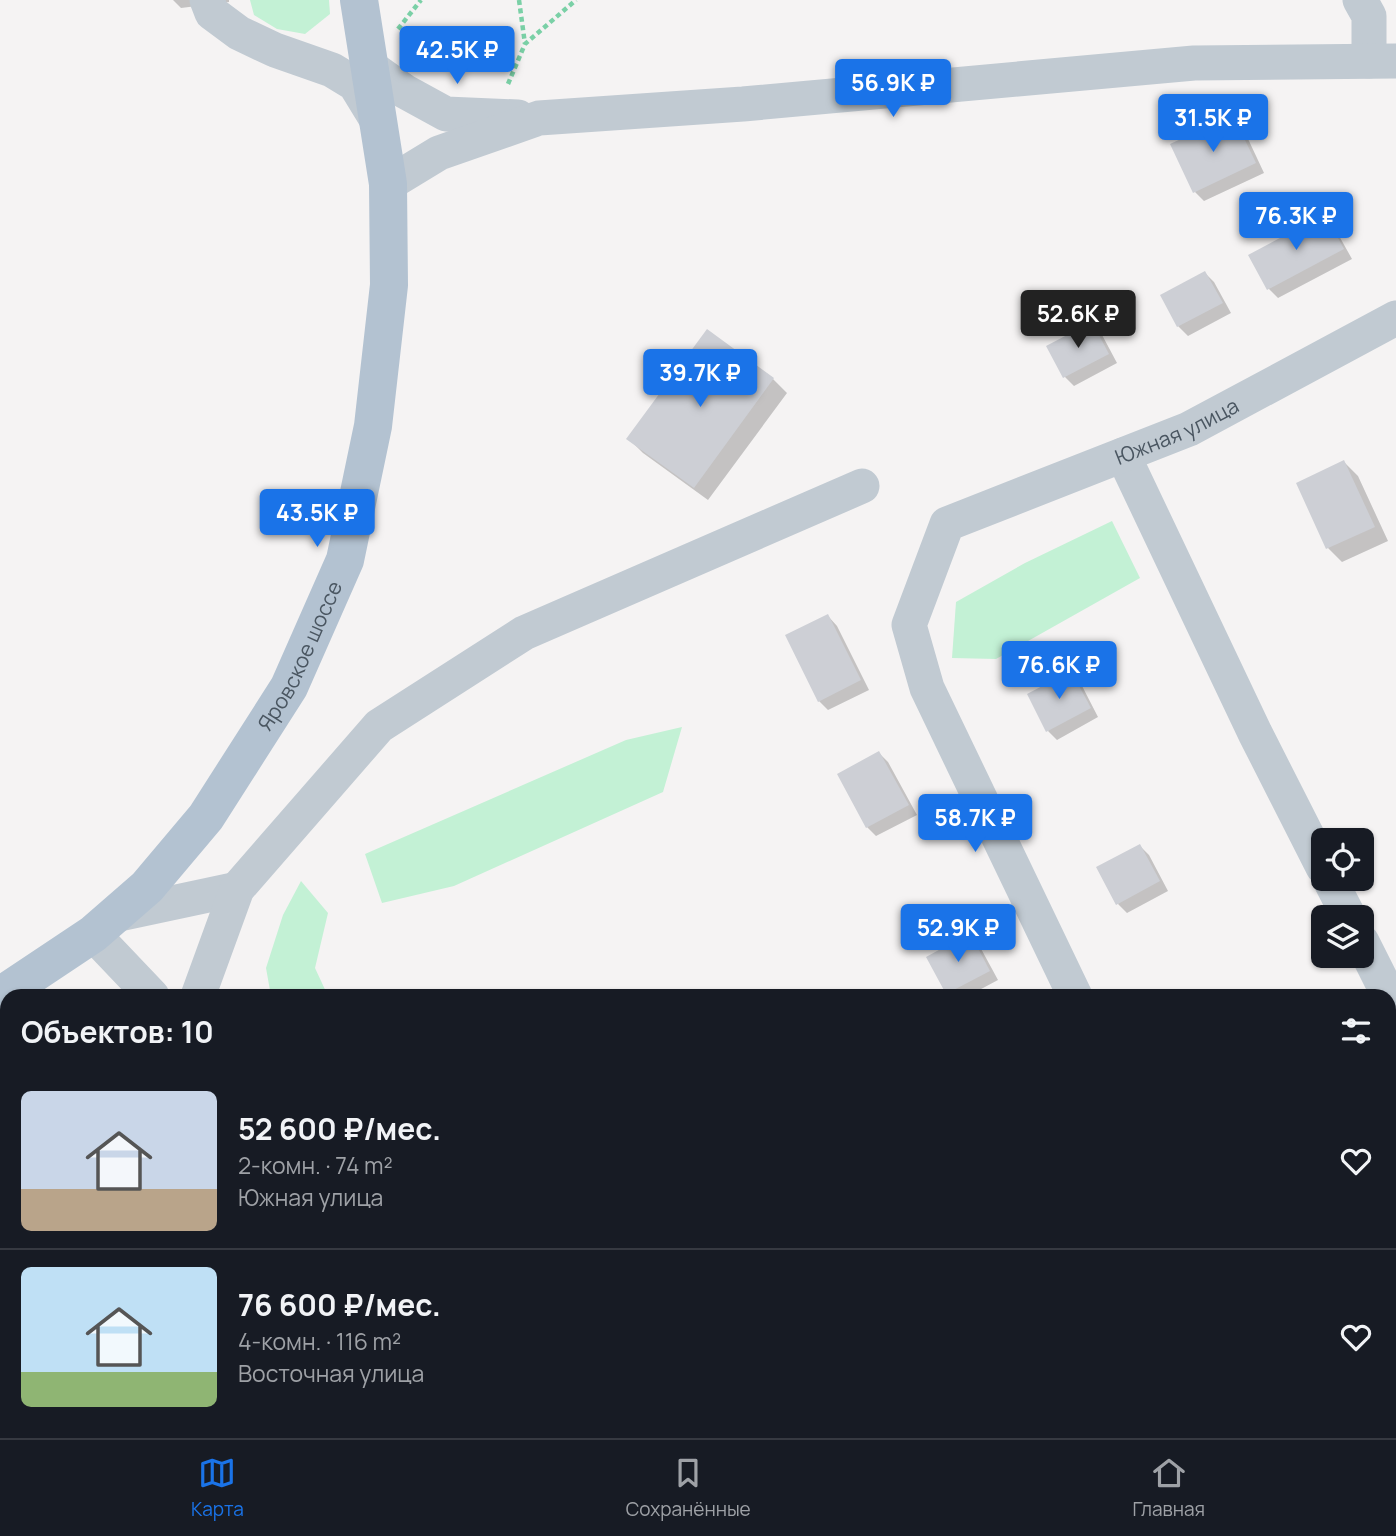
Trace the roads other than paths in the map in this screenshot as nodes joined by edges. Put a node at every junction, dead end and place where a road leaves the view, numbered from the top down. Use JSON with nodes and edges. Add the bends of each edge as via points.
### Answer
{"nodes":[{"id":1,"x":207,"y":0,"type":"edge"},
{"id":2,"x":359,"y":0,"type":"edge"},
{"id":3,"x":1360,"y":0,"type":"edge"},
{"id":4,"x":1383,"y":61,"type":"edge"},
{"id":5,"x":369,"y":66,"type":"junction"},
{"id":6,"x":539,"y":118,"type":"junction"},
{"id":7,"x":377,"y":120,"type":"junction"},
{"id":8,"x":388,"y":184,"type":"junction"},
{"id":9,"x":1396,"y":318,"type":"edge"},
{"id":10,"x":1123,"y":454,"type":"junction"},
{"id":11,"x":862,"y":486,"type":"dead end"},
{"id":12,"x":1311,"y":843,"type":"edge"},
{"id":13,"x":237,"y":890,"type":"junction"},
{"id":14,"x":104,"y":924,"type":"junction"},
{"id":15,"x":1374,"y":966,"type":"edge"},
{"id":16,"x":128,"y":983,"type":"edge"},
{"id":17,"x":10,"y":989,"type":"edge"},
{"id":18,"x":201,"y":989,"type":"edge"},
{"id":19,"x":1072,"y":989,"type":"edge"},
{"id":20,"x":1386,"y":989,"type":"edge"}],
"edges":[{"from":1,"to":7,"type":"street","via":[[212,13],[239,33],[355,84]]},
{"from":2,"to":5,"type":"main road","name":"Яровское шоссе"},
{"from":3,"to":4,"type":"street"},
{"from":4,"to":6,"type":"street","via":[[1194,63]]},
{"from":5,"to":6,"type":"street","via":[[446,114]]},
{"from":5,"to":7,"type":"main road","name":"Яровское шоссе"},
{"from":6,"to":8,"type":"street","via":[[439,153]]},
{"from":7,"to":8,"type":"main road","name":"Яровское шоссе"},
{"from":8,"to":14,"type":"main road","name":"Яровское шоссе","via":[[389,285],[373,426],[345,560],[289,687],[206,817],[148,887]]},
{"from":9,"to":10,"type":"street","name":"Южная улица","via":[[1189,429]]},
{"from":10,"to":12,"type":"street"},
{"from":10,"to":19,"type":"street","name":"Южная улица","via":[[947,524],[909,625],[926,688]]},
{"from":11,"to":13,"type":"street","via":[[524,633],[379,726]]},
{"from":13,"to":14,"type":"street"},
{"from":13,"to":18,"type":"street"},
{"from":14,"to":16,"type":"street"},
{"from":14,"to":17,"type":"main road","name":"Яровское шоссе"},
{"from":15,"to":20,"type":"street"}]}
